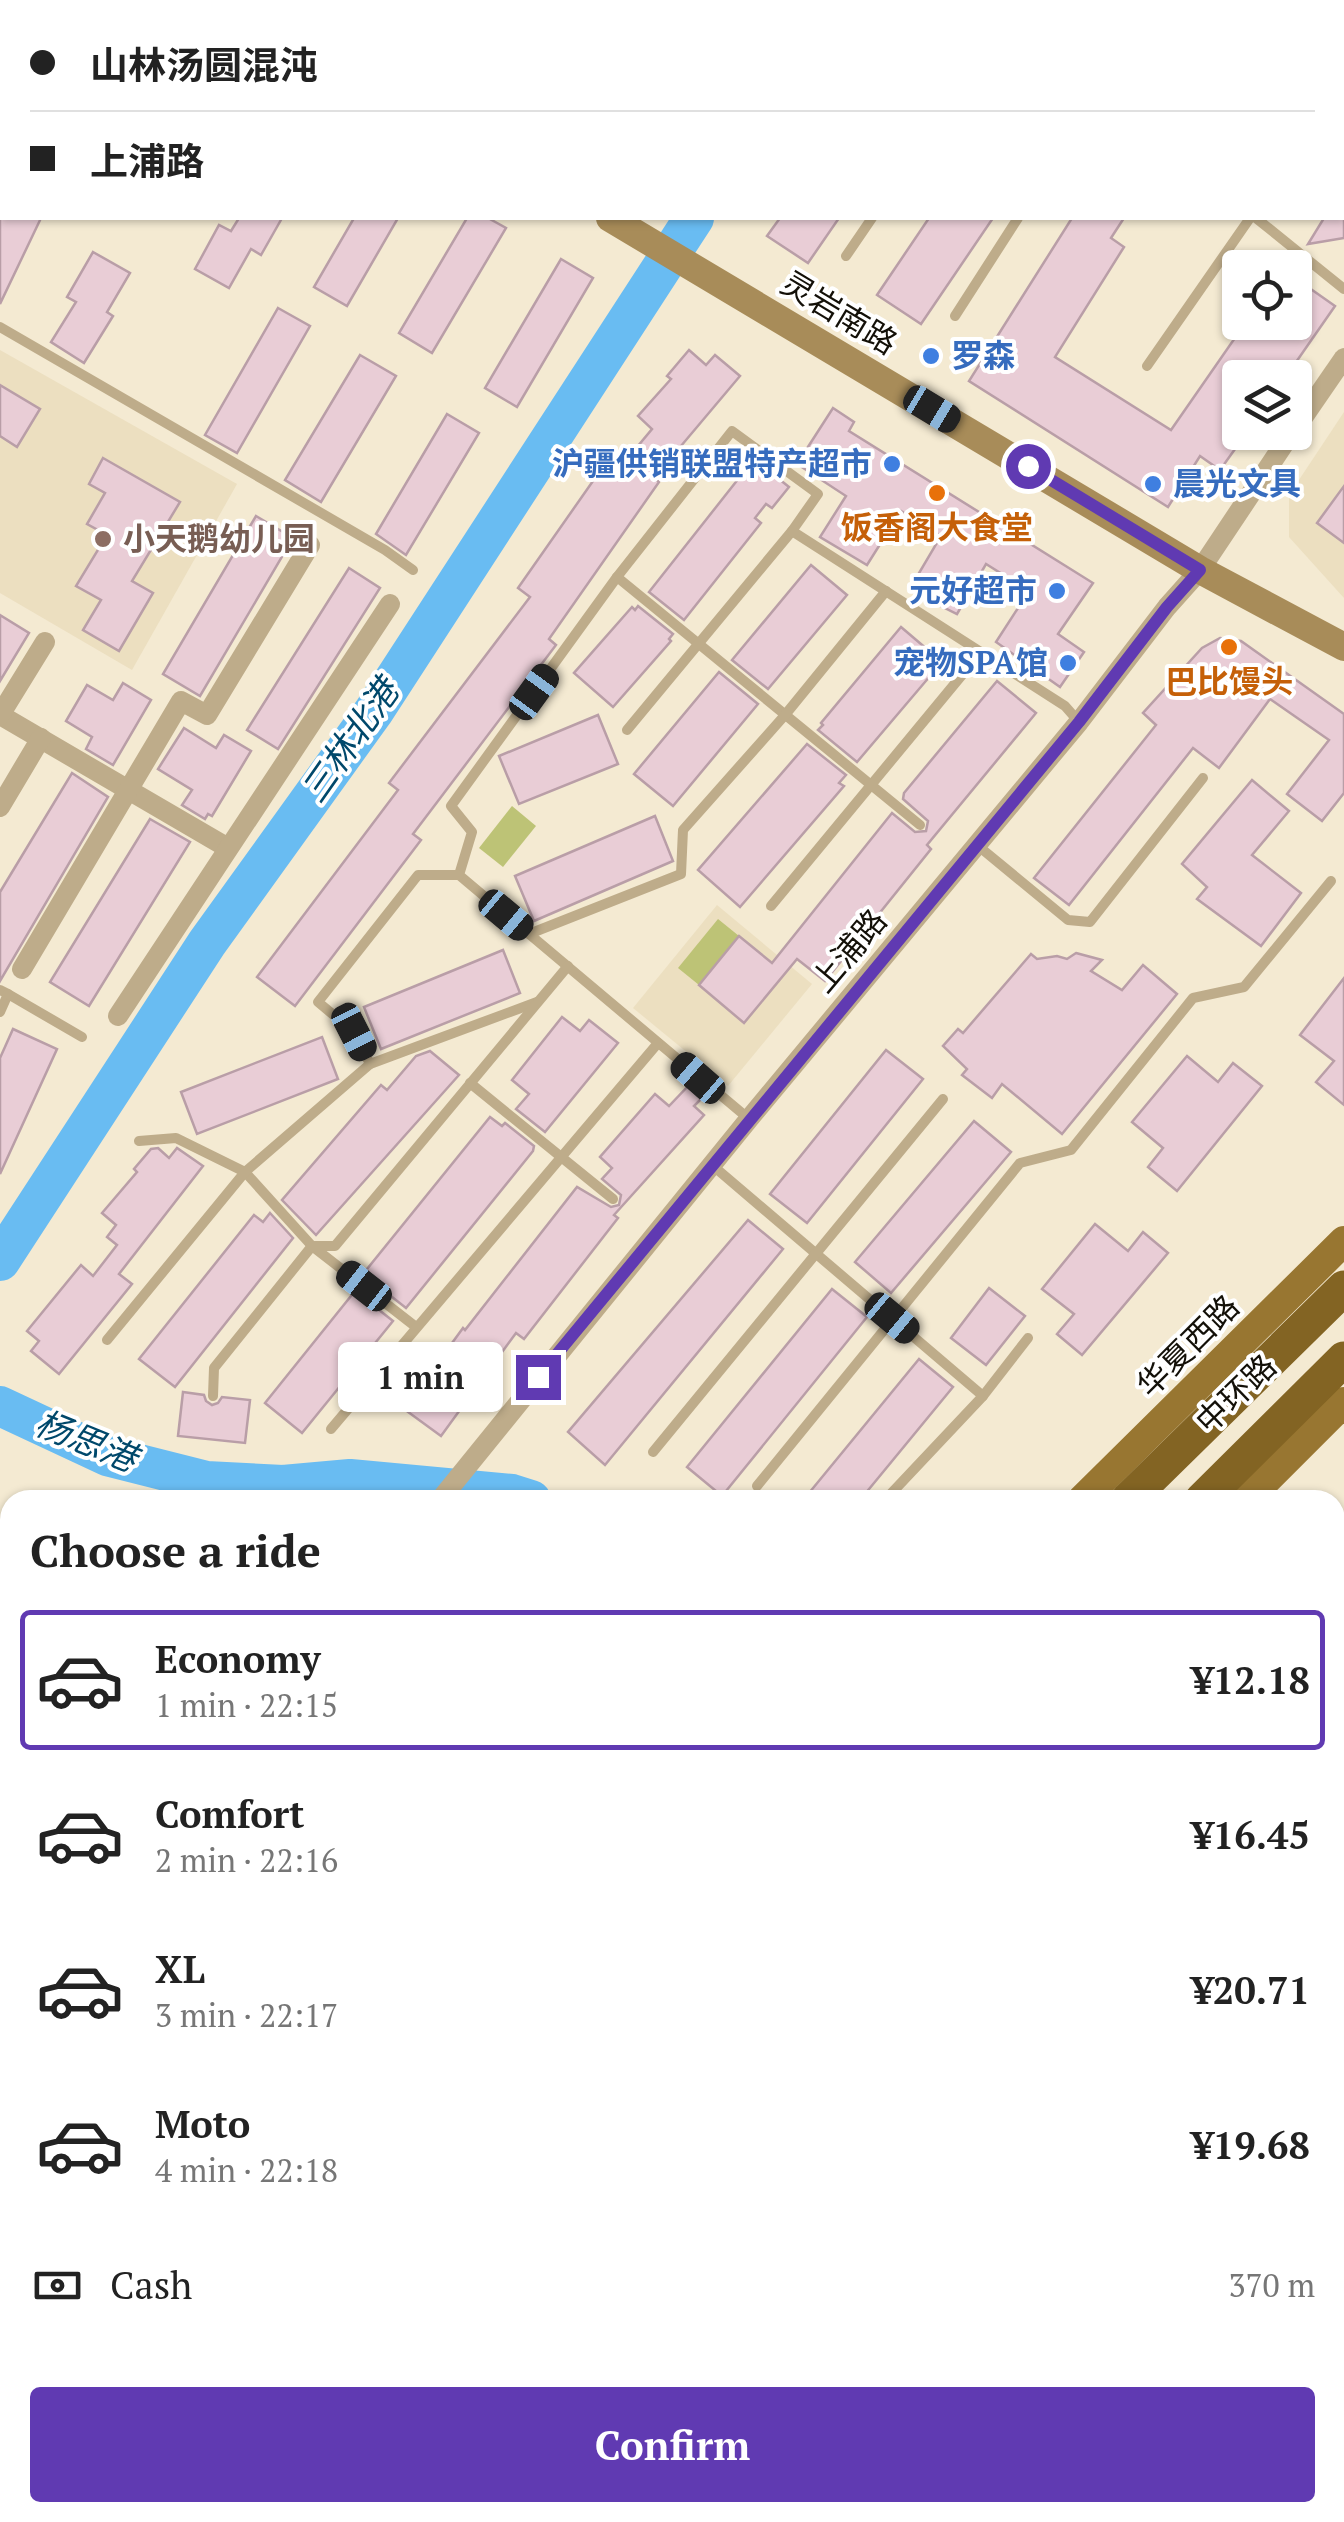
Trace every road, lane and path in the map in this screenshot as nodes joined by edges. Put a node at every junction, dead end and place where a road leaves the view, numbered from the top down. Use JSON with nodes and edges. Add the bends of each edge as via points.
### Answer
{"nodes":[{"id":1,"x":871,"y":220,"type":"edge"},
{"id":2,"x":1017,"y":220,"type":"edge"},
{"id":3,"x":1252,"y":220,"type":"edge"},
{"id":4,"x":1256,"y":220,"type":"edge"},
{"id":5,"x":622,"y":224,"type":"edge"},
{"id":6,"x":846,"y":256,"type":"dead end"},
{"id":7,"x":1344,"y":289,"type":"edge"},
{"id":8,"x":955,"y":316,"type":"dead end"},
{"id":9,"x":0,"y":327,"type":"edge"},
{"id":10,"x":1344,"y":358,"type":"edge"},
{"id":11,"x":1147,"y":366,"type":"dead end"},
{"id":12,"x":1312,"y":404,"type":"edge"},
{"id":13,"x":1281,"y":450,"type":"edge"},
{"id":14,"x":792,"y":532,"type":"junction"},
{"id":15,"x":310,"y":545,"type":"dead end"},
{"id":16,"x":413,"y":570,"type":"dead end"},
{"id":17,"x":1200,"y":570,"type":"junction"},
{"id":18,"x":617,"y":577,"type":"junction"},
{"id":19,"x":886,"y":592,"type":"junction"},
{"id":20,"x":390,"y":604,"type":"dead end"},
{"id":21,"x":699,"y":641,"type":"junction"},
{"id":22,"x":45,"y":642,"type":"dead end"},
{"id":23,"x":1344,"y":647,"type":"edge"},
{"id":24,"x":981,"y":652,"type":"junction"},
{"id":25,"x":0,"y":715,"type":"edge"},
{"id":26,"x":785,"y":715,"type":"junction"},
{"id":27,"x":1079,"y":722,"type":"junction"},
{"id":28,"x":627,"y":730,"type":"dead end"},
{"id":29,"x":42,"y":738,"type":"junction"},
{"id":30,"x":1203,"y":778,"type":"dead end"},
{"id":31,"x":871,"y":786,"type":"junction"},
{"id":32,"x":128,"y":789,"type":"junction"},
{"id":33,"x":0,"y":807,"type":"edge"},
{"id":34,"x":920,"y":825,"type":"dead end"},
{"id":35,"x":977,"y":844,"type":"junction"},
{"id":36,"x":228,"y":848,"type":"junction"},
{"id":37,"x":459,"y":876,"type":"junction"},
{"id":38,"x":1332,"y":882,"type":"dead end"},
{"id":39,"x":771,"y":906,"type":"dead end"},
{"id":40,"x":529,"y":934,"type":"junction"},
{"id":41,"x":568,"y":966,"type":"junction"},
{"id":42,"x":22,"y":969,"type":"dead end"},
{"id":43,"x":4,"y":992,"type":"edge"},
{"id":44,"x":538,"y":1002,"type":"junction"},
{"id":45,"x":0,"y":1012,"type":"edge"},
{"id":46,"x":118,"y":1016,"type":"dead end"},
{"id":47,"x":82,"y":1038,"type":"dead end"},
{"id":48,"x":658,"y":1044,"type":"junction"},
{"id":49,"x":370,"y":1064,"type":"junction"},
{"id":50,"x":470,"y":1083,"type":"junction"},
{"id":51,"x":944,"y":1099,"type":"dead end"},
{"id":52,"x":749,"y":1118,"type":"junction"},
{"id":53,"x":138,"y":1141,"type":"dead end"},
{"id":54,"x":561,"y":1156,"type":"junction"},
{"id":55,"x":712,"y":1164,"type":"junction"},
{"id":56,"x":245,"y":1172,"type":"junction"},
{"id":57,"x":613,"y":1199,"type":"dead end"},
{"id":58,"x":1344,"y":1241,"type":"edge"},
{"id":59,"x":312,"y":1246,"type":"junction"},
{"id":60,"x":817,"y":1254,"type":"junction"},
{"id":61,"x":1344,"y":1288,"type":"edge"},
{"id":62,"x":892,"y":1318,"type":"junction"},
{"id":63,"x":416,"y":1327,"type":"junction"},
{"id":64,"x":1303,"y":1328,"type":"junction"},
{"id":65,"x":1028,"y":1338,"type":"dead end"},
{"id":66,"x":108,"y":1340,"type":"dead end"},
{"id":67,"x":1344,"y":1359,"type":"edge"},
{"id":68,"x":213,"y":1396,"type":"dead end"},
{"id":69,"x":983,"y":1396,"type":"junction"},
{"id":70,"x":1344,"y":1402,"type":"edge"},
{"id":71,"x":331,"y":1429,"type":"dead end"},
{"id":72,"x":653,"y":1452,"type":"dead end"},
{"id":73,"x":757,"y":1486,"type":"dead end"},
{"id":74,"x":448,"y":1490,"type":"edge"},
{"id":75,"x":894,"y":1490,"type":"edge"},
{"id":76,"x":1092,"y":1490,"type":"edge"},
{"id":77,"x":1122,"y":1490,"type":"edge"},
{"id":78,"x":1138,"y":1490,"type":"edge"},
{"id":79,"x":1212,"y":1490,"type":"edge"},
{"id":80,"x":1256,"y":1490,"type":"edge"}],
"edges":[{"from":1,"to":6,"type":"lane"},
{"from":2,"to":8,"type":"lane"},
{"from":3,"to":11,"type":"lane"},
{"from":4,"to":7,"type":"lane"},
{"from":5,"to":17,"type":"street","name":"灵岩南路"},
{"from":9,"to":16,"type":"lane"},
{"from":10,"to":12,"type":"street","name":"上浦路"},
{"from":13,"to":17,"type":"street","name":"上浦路"},
{"from":14,"to":18,"type":"lane","via":[[818,494],[732,431]]},
{"from":14,"to":19,"type":"lane"},
{"from":14,"to":21,"type":"lane"},
{"from":15,"to":32,"type":"street","via":[[206,715],[181,701]]},
{"from":17,"to":23,"type":"street","name":"灵岩南路"},
{"from":17,"to":27,"type":"street","name":"上浦路"},
{"from":18,"to":21,"type":"lane"},
{"from":18,"to":37,"type":"lane","via":[[451,806],[472,832]]},
{"from":19,"to":24,"type":"lane"},
{"from":19,"to":26,"type":"lane"},
{"from":20,"to":36,"type":"street"},
{"from":21,"to":26,"type":"lane"},
{"from":21,"to":28,"type":"lane"},
{"from":22,"to":25,"type":"street"},
{"from":24,"to":27,"type":"lane"},
{"from":24,"to":31,"type":"lane"},
{"from":25,"to":29,"type":"street"},
{"from":26,"to":31,"type":"lane"},
{"from":26,"to":40,"type":"lane","via":[[683,830],[682,874]]},
{"from":27,"to":35,"type":"street","name":"上浦路"},
{"from":29,"to":32,"type":"street"},
{"from":29,"to":33,"type":"street"},
{"from":30,"to":35,"type":"lane","via":[[1090,922],[1068,920]]},
{"from":31,"to":34,"type":"lane"},
{"from":31,"to":39,"type":"lane"},
{"from":32,"to":36,"type":"street"},
{"from":32,"to":42,"type":"street"},
{"from":35,"to":52,"type":"street","name":"上浦路"},
{"from":36,"to":46,"type":"street"},
{"from":37,"to":40,"type":"lane"},
{"from":37,"to":49,"type":"lane","via":[[418,875],[318,1002],[354,1032]]},
{"from":38,"to":62,"type":"lane","via":[[1244,987],[1193,998],[1071,1150],[1020,1163]]},
{"from":40,"to":41,"type":"lane"},
{"from":41,"to":44,"type":"lane"},
{"from":41,"to":48,"type":"lane"},
{"from":43,"to":45,"type":"lane"},
{"from":43,"to":47,"type":"lane"},
{"from":44,"to":49,"type":"lane"},
{"from":44,"to":50,"type":"lane"},
{"from":48,"to":52,"type":"lane"},
{"from":48,"to":54,"type":"lane"},
{"from":49,"to":56,"type":"lane"},
{"from":50,"to":54,"type":"lane"},
{"from":50,"to":59,"type":"lane","via":[[335,1246]]},
{"from":51,"to":60,"type":"lane"},
{"from":52,"to":55,"type":"street","name":"上浦路"},
{"from":53,"to":56,"type":"lane","via":[[176,1138]]},
{"from":54,"to":57,"type":"lane"},
{"from":54,"to":63,"type":"lane"},
{"from":55,"to":60,"type":"lane"},
{"from":55,"to":74,"type":"street","name":"上浦路"},
{"from":56,"to":59,"type":"lane"},
{"from":56,"to":66,"type":"lane"},
{"from":58,"to":76,"type":"main road","name":"华夏西路"},
{"from":59,"to":63,"type":"lane"},
{"from":59,"to":68,"type":"lane","via":[[214,1368]]},
{"from":60,"to":62,"type":"lane"},
{"from":60,"to":72,"type":"lane"},
{"from":61,"to":64,"type":"highway","name":"中环路"},
{"from":62,"to":69,"type":"lane"},
{"from":62,"to":73,"type":"lane"},
{"from":63,"to":71,"type":"lane"},
{"from":64,"to":77,"type":"highway"},
{"from":64,"to":78,"type":"highway","name":"中环路"},
{"from":65,"to":69,"type":"lane"},
{"from":67,"to":79,"type":"highway","name":"中环路"},
{"from":69,"to":75,"type":"lane"},
{"from":70,"to":80,"type":"main road"}]}
